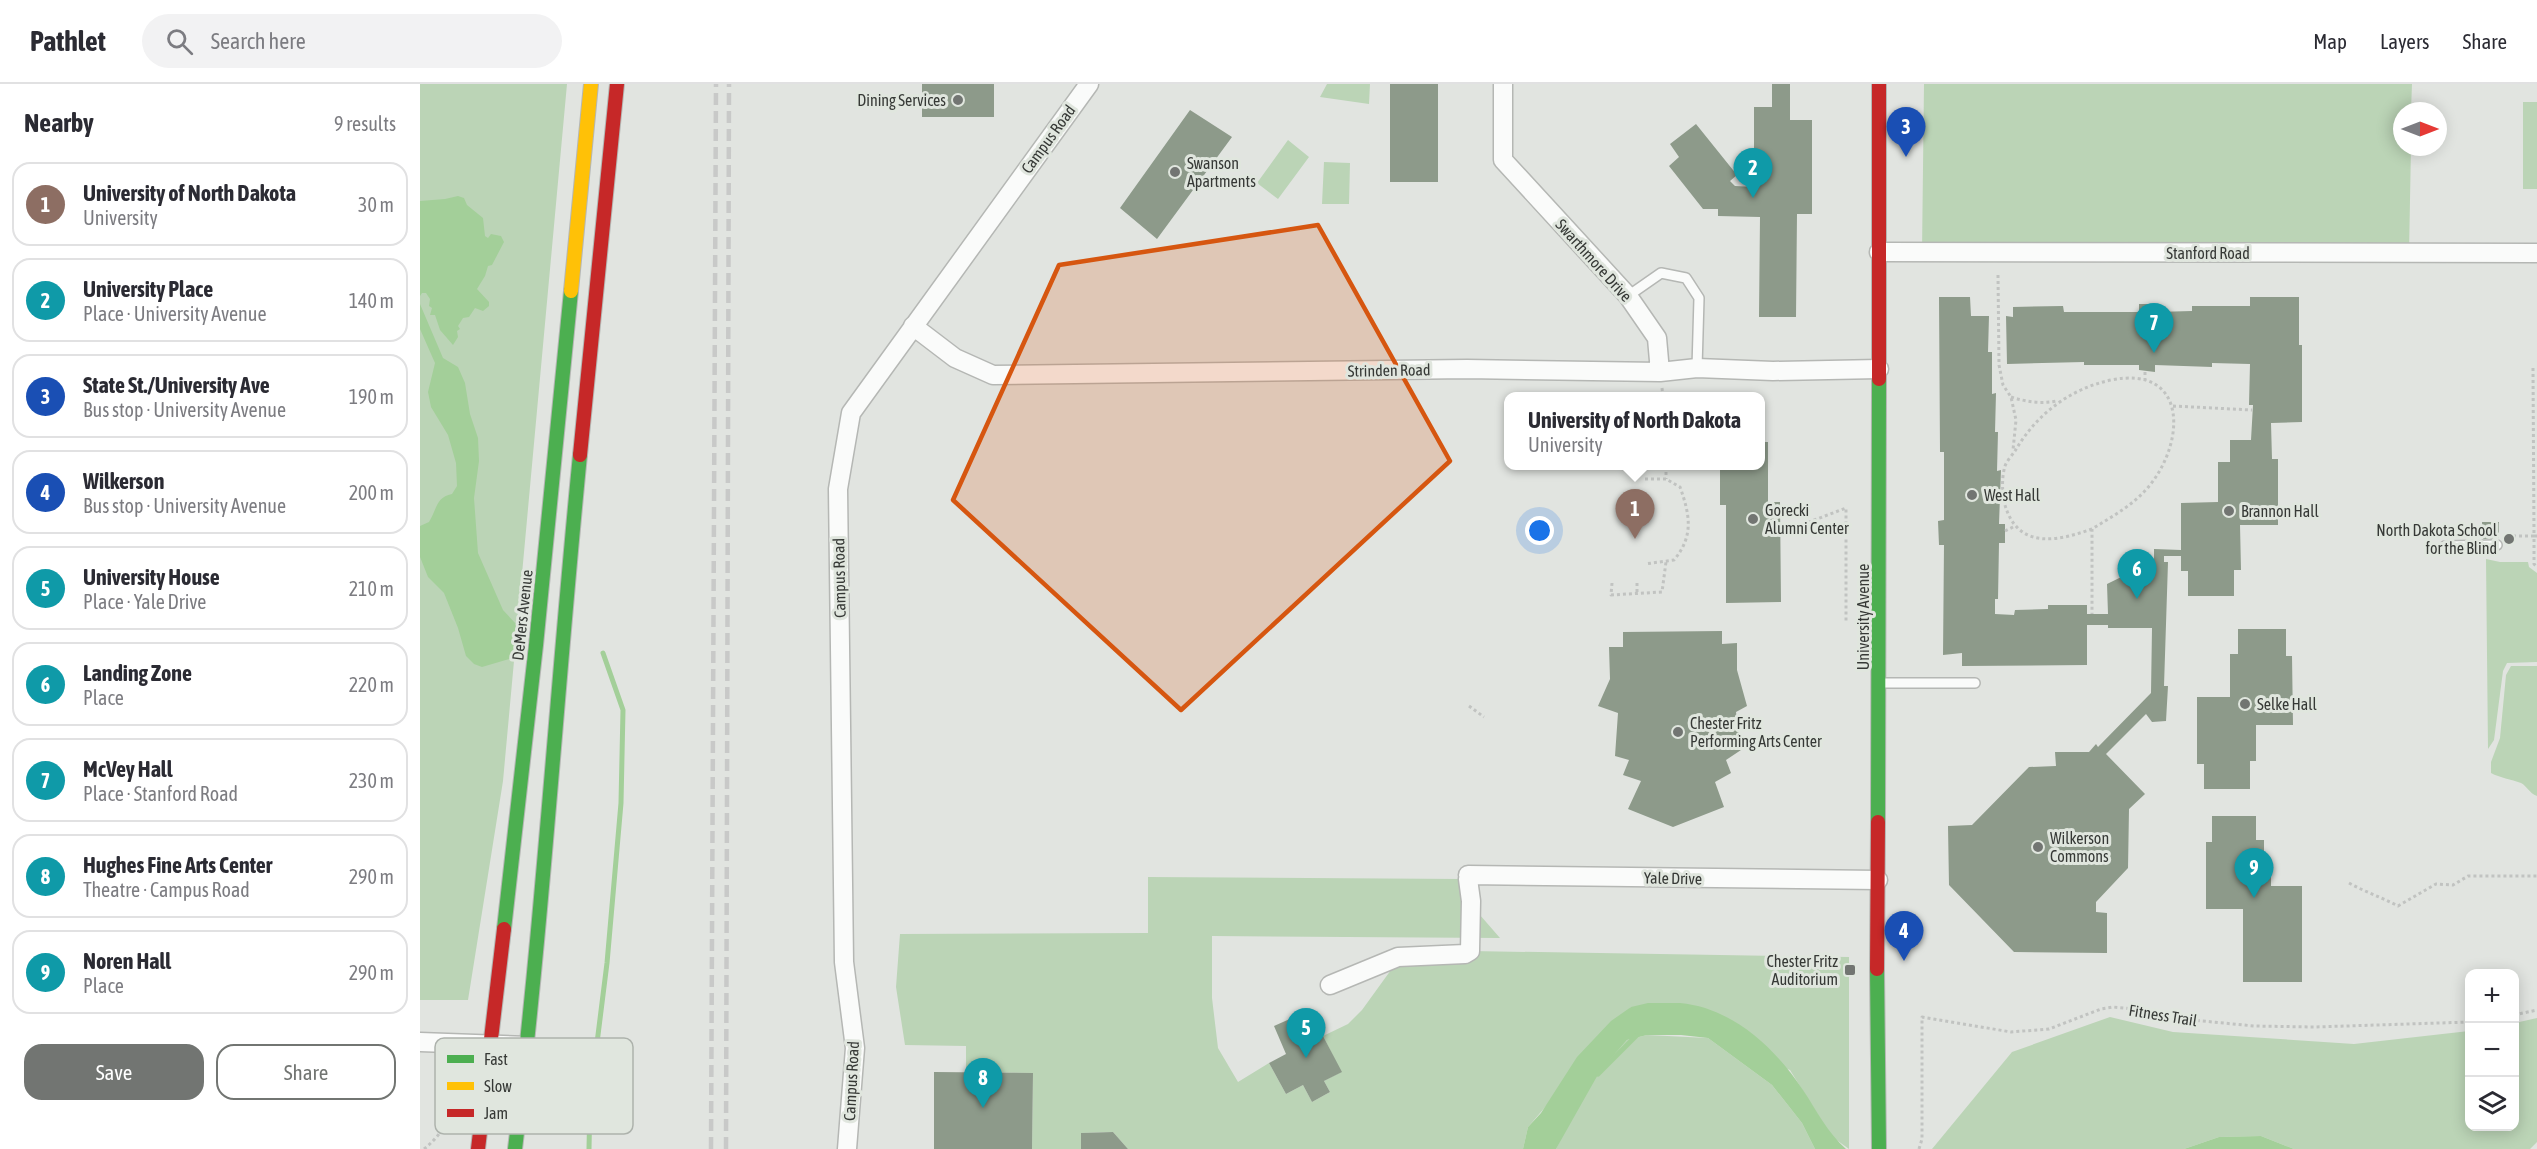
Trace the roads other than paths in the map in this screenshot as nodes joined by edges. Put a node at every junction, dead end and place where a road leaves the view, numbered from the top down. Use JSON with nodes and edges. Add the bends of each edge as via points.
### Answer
{"nodes":[{"id":1,"x":591,"y":84,"type":"edge"},
{"id":2,"x":617,"y":84,"type":"edge"},
{"id":3,"x":1089,"y":84,"type":"edge"},
{"id":4,"x":1503,"y":84,"type":"edge"},
{"id":5,"x":1879,"y":84,"type":"edge"},
{"id":6,"x":1879,"y":252,"type":"junction"},
{"id":7,"x":2537,"y":253,"type":"edge"},
{"id":8,"x":1628,"y":296,"type":"junction"},
{"id":9,"x":913,"y":326,"type":"junction"},
{"id":10,"x":1697,"y":368,"type":"junction"},
{"id":11,"x":1879,"y":369,"type":"junction"},
{"id":12,"x":1660,"y":372,"type":"junction"},
{"id":13,"x":2500,"y":541,"type":"road end"},
{"id":14,"x":2445,"y":546,"type":"dead end"},
{"id":15,"x":1880,"y":683,"type":"junction"},
{"id":16,"x":1975,"y":683,"type":"dead end"},
{"id":17,"x":1878,"y":880,"type":"junction"},
{"id":18,"x":1330,"y":985,"type":"dead end"},
{"id":19,"x":493,"y":1038,"type":"edge"},
{"id":20,"x":529,"y":1038,"type":"edge"},
{"id":21,"x":420,"y":1042,"type":"edge"},
{"id":22,"x":435,"y":1042,"type":"edge"},
{"id":23,"x":480,"y":1134,"type":"edge"},
{"id":24,"x":517,"y":1134,"type":"edge"},
{"id":25,"x":478,"y":1149,"type":"edge"},
{"id":26,"x":515,"y":1149,"type":"edge"},
{"id":27,"x":847,"y":1149,"type":"edge"},
{"id":28,"x":1879,"y":1149,"type":"edge"}],
"edges":[{"from":1,"to":19,"type":"main road","name":"DeMers Avenue"},
{"from":2,"to":20,"type":"main road","via":[[561,650]]},
{"from":3,"to":9,"type":"street","name":"Campus Road"},
{"from":4,"to":8,"type":"street","name":"Swarthmore Drive","via":[[1503,160]]},
{"from":5,"to":6,"type":"main road","name":"University Avenue"},
{"from":6,"to":7,"type":"street","name":"Stanford Road"},
{"from":6,"to":11,"type":"main road","name":"University Avenue"},
{"from":8,"to":10,"type":"lane","via":[[1661,273],[1686,278],[1699,298]]},
{"from":8,"to":12,"type":"street","name":"Swarthmore Drive","via":[[1657,338]]},
{"from":9,"to":12,"type":"street","name":"Strinden Road","via":[[955,358],[993,375],[1467,369]]},
{"from":9,"to":27,"type":"street","name":"Campus Road","via":[[851,413],[838,489],[844,962],[855,1048]]},
{"from":10,"to":11,"type":"street","name":"Strinden Road"},
{"from":10,"to":12,"type":"street","name":"Strinden Road"},
{"from":11,"to":15,"type":"main road","name":"University Avenue"},
{"from":13,"to":14,"type":"lane"},
{"from":15,"to":16,"type":"lane"},
{"from":15,"to":17,"type":"main road","name":"University Avenue"},
{"from":17,"to":18,"type":"street","name":"Yale Drive","via":[[1468,877],[1470,951],[1398,957]]},
{"from":17,"to":28,"type":"main road","name":"University Avenue"},
{"from":21,"to":22,"type":"street"},
{"from":23,"to":25,"type":"main road","name":"DeMers Avenue"},
{"from":24,"to":26,"type":"main road"}]}
